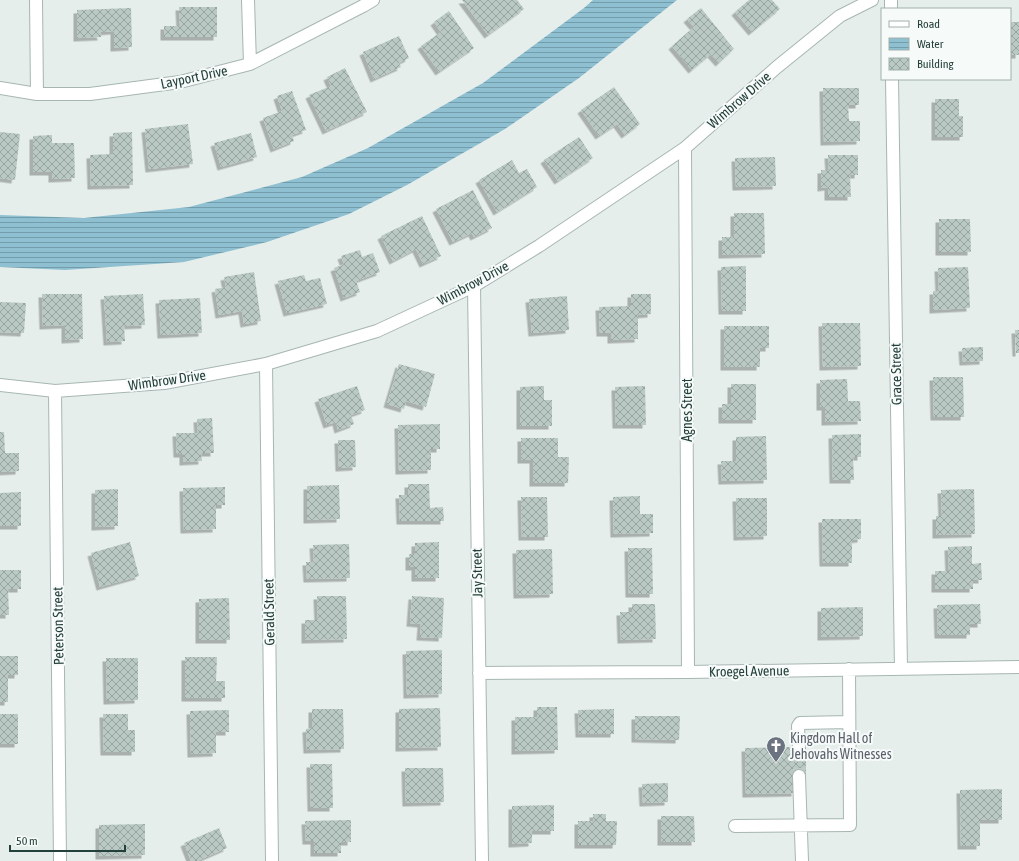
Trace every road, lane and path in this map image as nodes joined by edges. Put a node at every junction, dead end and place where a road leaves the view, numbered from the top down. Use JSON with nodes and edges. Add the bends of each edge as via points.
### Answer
{"nodes":[{"id":1,"x":36,"y":0,"type":"edge"},
{"id":2,"x":248,"y":0,"type":"edge"},
{"id":3,"x":373,"y":0,"type":"edge"},
{"id":4,"x":872,"y":0,"type":"edge"},
{"id":5,"x":250,"y":64,"type":"junction"},
{"id":6,"x":892,"y":80,"type":"edge"},
{"id":7,"x":0,"y":88,"type":"edge"},
{"id":8,"x":37,"y":94,"type":"junction"},
{"id":9,"x":685,"y":148,"type":"junction"},
{"id":10,"x":474,"y":286,"type":"junction"},
{"id":11,"x":266,"y":364,"type":"junction"},
{"id":12,"x":0,"y":385,"type":"edge"},
{"id":13,"x":55,"y":391,"type":"junction"},
{"id":14,"x":901,"y":668,"type":"junction"},
{"id":15,"x":1019,"y":668,"type":"edge"},
{"id":16,"x":849,"y":669,"type":"junction"},
{"id":17,"x":688,"y":672,"type":"junction"},
{"id":18,"x":479,"y":673,"type":"junction"},
{"id":19,"x":850,"y":722,"type":"junction"},
{"id":20,"x":798,"y":750,"type":"tunnel mouth"},
{"id":21,"x":799,"y":776,"type":"tunnel mouth"},
{"id":22,"x":801,"y":825,"type":"junction"},
{"id":23,"x":736,"y":826,"type":"dead end"},
{"id":24,"x":60,"y":861,"type":"edge"},
{"id":25,"x":272,"y":861,"type":"edge"},
{"id":26,"x":482,"y":861,"type":"edge"},
{"id":27,"x":802,"y":861,"type":"edge"}],
"edges":[{"from":1,"to":8,"type":"street"},
{"from":2,"to":5,"type":"street"},
{"from":3,"to":5,"type":"street","name":"Layport Drive"},
{"from":4,"to":9,"type":"street","name":"Wimbrow Drive","via":[[840,16],[777,67]]},
{"from":5,"to":8,"type":"street","name":"Layport Drive","via":[[180,82],[90,94]]},
{"from":6,"to":14,"type":"street","name":"Grace Street"},
{"from":7,"to":8,"type":"street","name":"Layport Drive"},
{"from":9,"to":10,"type":"street","name":"Wimbrow Drive","via":[[539,246]]},
{"from":9,"to":17,"type":"street","name":"Agnes Street"},
{"from":10,"to":11,"type":"street","name":"Wimbrow Drive","via":[[378,331]]},
{"from":10,"to":18,"type":"street","name":"Jay Street"},
{"from":11,"to":13,"type":"street","name":"Wimbrow Drive","via":[[164,383]]},
{"from":11,"to":25,"type":"street","name":"Gerald Street"},
{"from":12,"to":13,"type":"street","name":"Wimbrow Drive"},
{"from":13,"to":24,"type":"street","name":"Peterson Street"},
{"from":14,"to":15,"type":"street","name":"Kroegel Avenue"},
{"from":14,"to":16,"type":"street","name":"Kroegel Avenue"},
{"from":16,"to":17,"type":"street","name":"Kroegel Avenue"},
{"from":16,"to":19,"type":"street"},
{"from":17,"to":18,"type":"street","name":"Kroegel Avenue"},
{"from":18,"to":26,"type":"street","name":"Jay Street"},
{"from":19,"to":20,"type":"street","via":[[800,723]]},
{"from":19,"to":22,"type":"street","via":[[850,825]]},
{"from":21,"to":22,"type":"street"},
{"from":22,"to":23,"type":"street"},
{"from":22,"to":27,"type":"street"}]}
